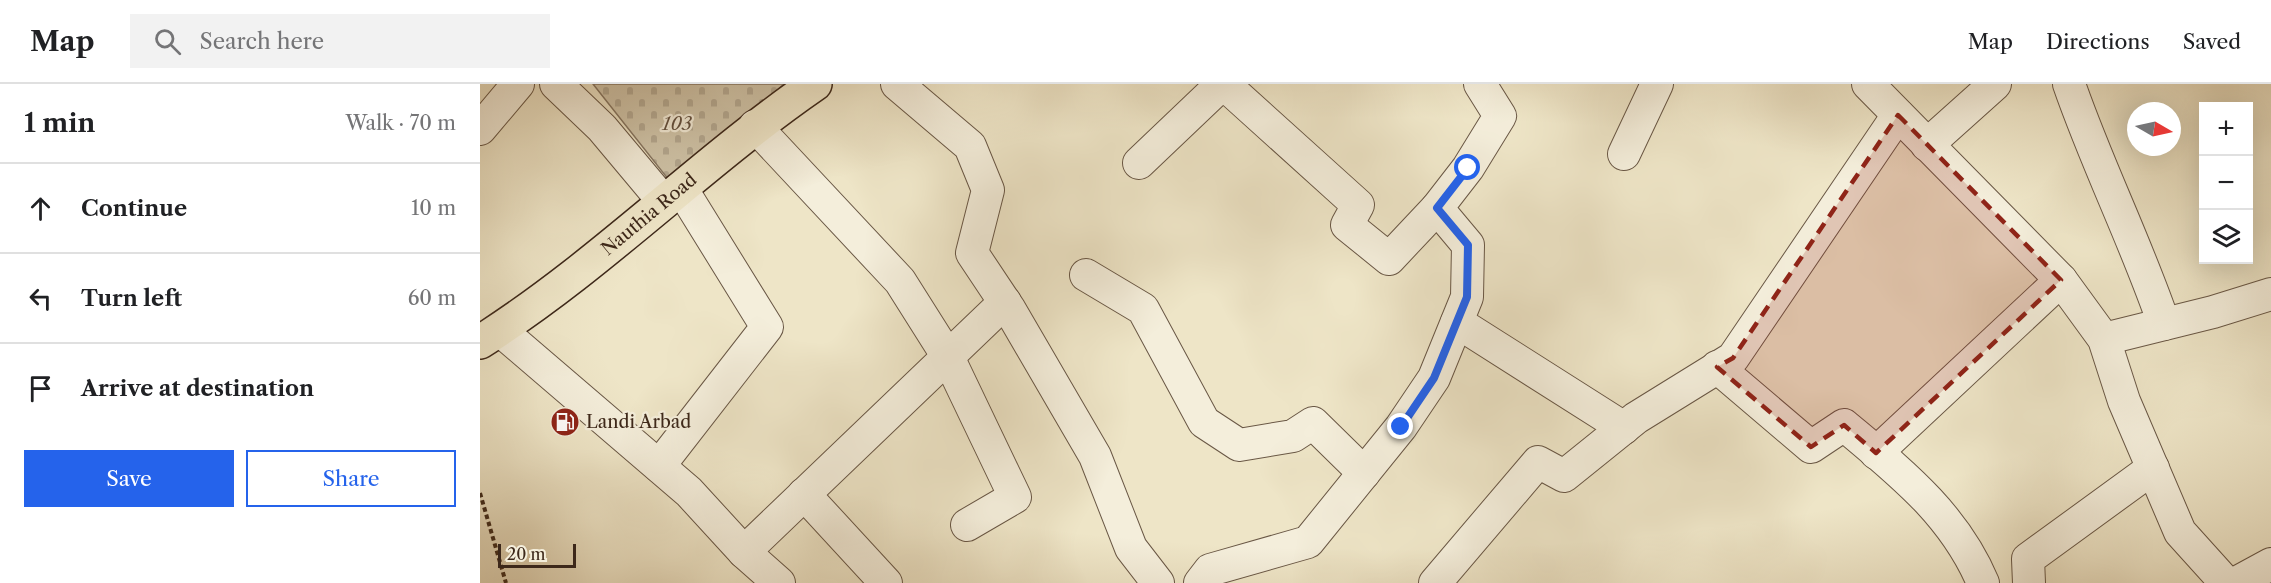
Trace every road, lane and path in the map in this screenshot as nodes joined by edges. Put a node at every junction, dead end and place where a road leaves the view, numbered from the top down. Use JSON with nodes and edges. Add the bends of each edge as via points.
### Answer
{"nodes":[{"id":1,"x":518,"y":84,"type":"edge"},
{"id":2,"x":556,"y":84,"type":"edge"},
{"id":3,"x":815,"y":84,"type":"edge"},
{"id":4,"x":897,"y":84,"type":"edge"},
{"id":5,"x":1223,"y":84,"type":"edge"},
{"id":6,"x":1480,"y":84,"type":"edge"},
{"id":7,"x":1657,"y":84,"type":"edge"},
{"id":8,"x":1868,"y":84,"type":"edge"},
{"id":9,"x":1995,"y":84,"type":"edge"},
{"id":10,"x":2069,"y":84,"type":"edge"},
{"id":11,"x":1898,"y":115,"type":"junction"},
{"id":12,"x":755,"y":126,"type":"junction"},
{"id":13,"x":480,"y":129,"type":"edge"},
{"id":14,"x":1927,"y":145,"type":"junction"},
{"id":15,"x":1624,"y":154,"type":"dead end"},
{"id":16,"x":1139,"y":163,"type":"dead end"},
{"id":17,"x":672,"y":195,"type":"junction"},
{"id":18,"x":1437,"y":208,"type":"junction"},
{"id":19,"x":1086,"y":275,"type":"dead end"},
{"id":20,"x":2061,"y":280,"type":"junction"},
{"id":21,"x":2271,"y":294,"type":"edge"},
{"id":22,"x":1005,"y":302,"type":"junction"},
{"id":23,"x":1457,"y":322,"type":"junction"},
{"id":24,"x":2164,"y":324,"type":"junction"},
{"id":25,"x":490,"y":336,"type":"edge"},
{"id":26,"x":2104,"y":339,"type":"junction"},
{"id":27,"x":948,"y":357,"type":"junction"},
{"id":28,"x":1717,"y":368,"type":"junction"},
{"id":29,"x":1624,"y":428,"type":"junction"},
{"id":30,"x":1876,"y":453,"type":"junction"},
{"id":31,"x":659,"y":466,"type":"junction"},
{"id":32,"x":2153,"y":468,"type":"junction"},
{"id":33,"x":1364,"y":473,"type":"junction"},
{"id":34,"x":480,"y":493,"type":"edge"},
{"id":35,"x":804,"y":494,"type":"junction"},
{"id":36,"x":967,"y":525,"type":"dead end"},
{"id":37,"x":744,"y":552,"type":"junction"},
{"id":38,"x":2271,"y":564,"type":"edge"},
{"id":39,"x":777,"y":582,"type":"edge"},
{"id":40,"x":506,"y":583,"type":"edge"},
{"id":41,"x":886,"y":583,"type":"edge"},
{"id":42,"x":1158,"y":583,"type":"edge"},
{"id":43,"x":1200,"y":583,"type":"edge"},
{"id":44,"x":1435,"y":583,"type":"edge"},
{"id":45,"x":1983,"y":583,"type":"edge"},
{"id":46,"x":2029,"y":583,"type":"edge"},
{"id":47,"x":2226,"y":583,"type":"edge"},
{"id":48,"x":2236,"y":583,"type":"edge"}],
"edges":[{"from":1,"to":13,"type":"street"},
{"from":2,"to":17,"type":"street"},
{"from":3,"to":12,"type":"main road","name":"Nauthia Road"},
{"from":4,"to":22,"type":"street","via":[[970,146],[988,190],[972,253]]},
{"from":5,"to":16,"type":"street"},
{"from":5,"to":18,"type":"street","via":[[1358,205],[1347,225],[1389,259]]},
{"from":6,"to":18,"type":"street","via":[[1500,116]]},
{"from":7,"to":15,"type":"street"},
{"from":8,"to":11,"type":"street"},
{"from":9,"to":14,"type":"street"},
{"from":10,"to":24,"type":"street"},
{"from":11,"to":14,"type":"street"},
{"from":11,"to":28,"type":"street","via":[[1733,358]]},
{"from":12,"to":17,"type":"main road","name":"Nauthia Road"},
{"from":12,"to":27,"type":"street","via":[[900,281]]},
{"from":14,"to":20,"type":"street"},
{"from":17,"to":25,"type":"main road","name":"Nauthia Road"},
{"from":17,"to":31,"type":"street","via":[[767,327]]},
{"from":18,"to":23,"type":"street","via":[[1468,245],[1467,297]]},
{"from":19,"to":33,"type":"street","via":[[1143,309],[1204,422],[1239,445],[1293,436],[1313,423]]},
{"from":20,"to":26,"type":"street"},
{"from":20,"to":30,"type":"street"},
{"from":21,"to":24,"type":"street"},
{"from":22,"to":27,"type":"street"},
{"from":22,"to":42,"type":"street","via":[[1095,456],[1131,548]]},
{"from":23,"to":29,"type":"street"},
{"from":23,"to":33,"type":"street","via":[[1434,378]]},
{"from":24,"to":26,"type":"street"},
{"from":25,"to":31,"type":"street"},
{"from":26,"to":32,"type":"street","via":[[2124,401]]},
{"from":27,"to":35,"type":"street"},
{"from":27,"to":36,"type":"street","via":[[1015,497]]},
{"from":28,"to":29,"type":"street"},
{"from":28,"to":30,"type":"street","via":[[1811,447],[1844,425]]},
{"from":29,"to":44,"type":"street","via":[[1564,476],[1538,462]]},
{"from":30,"to":45,"type":"street","via":[[1916,487],[1970,551]]},
{"from":31,"to":37,"type":"street","via":[[689,492]]},
{"from":32,"to":46,"type":"street","via":[[2028,559]]},
{"from":32,"to":47,"type":"street","via":[[2180,532]]},
{"from":33,"to":43,"type":"street","via":[[1308,542],[1210,570]]},
{"from":34,"to":40,"type":"path"},
{"from":35,"to":37,"type":"street"},
{"from":35,"to":41,"type":"street"},
{"from":37,"to":39,"type":"street"},
{"from":38,"to":48,"type":"street"}]}
